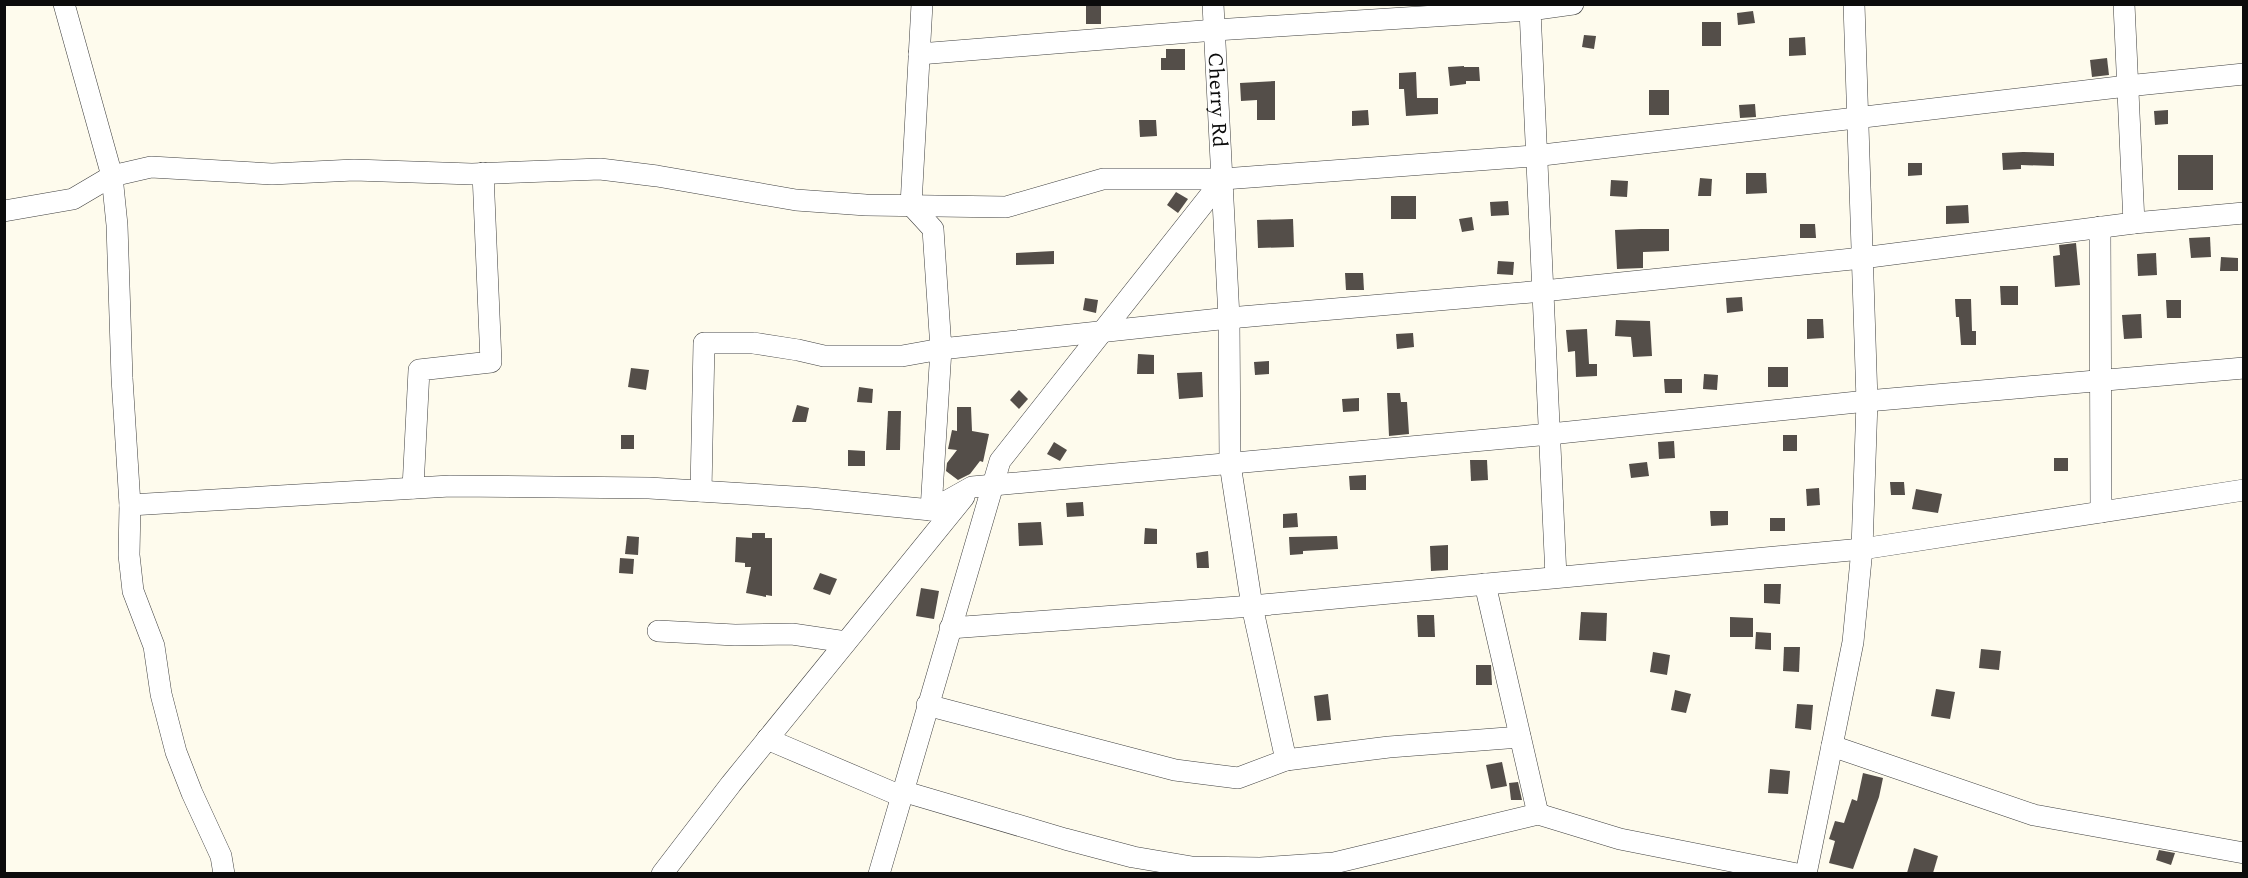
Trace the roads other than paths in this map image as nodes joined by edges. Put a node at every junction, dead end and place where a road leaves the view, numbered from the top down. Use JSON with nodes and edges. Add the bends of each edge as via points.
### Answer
{"nodes":[{"id":1,"x":64,"y":4,"type":"edge"},
{"id":2,"x":922,"y":4,"type":"edge"},
{"id":3,"x":1214,"y":4,"type":"edge"},
{"id":4,"x":1573,"y":4,"type":"edge"},
{"id":5,"x":1854,"y":4,"type":"edge"},
{"id":6,"x":2124,"y":4,"type":"edge"},
{"id":7,"x":1530,"y":7,"type":"edge"},
{"id":8,"x":1215,"y":30,"type":"junction"},
{"id":9,"x":919,"y":54,"type":"junction"},
{"id":10,"x":2244,"y":74,"type":"edge"},
{"id":11,"x":2127,"y":86,"type":"junction"},
{"id":12,"x":1858,"y":117,"type":"junction"},
{"id":13,"x":1537,"y":156,"type":"junction"},
{"id":14,"x":483,"y":173,"type":"junction"},
{"id":15,"x":112,"y":176,"type":"junction"},
{"id":16,"x":1223,"y":186,"type":"junction"},
{"id":17,"x":911,"y":205,"type":"junction"},
{"id":18,"x":4,"y":211,"type":"edge"},
{"id":19,"x":2244,"y":213,"type":"edge"},
{"id":20,"x":2134,"y":223,"type":"junction"},
{"id":21,"x":2100,"y":227,"type":"junction"},
{"id":22,"x":1862,"y":258,"type":"junction"},
{"id":23,"x":1543,"y":291,"type":"junction"},
{"id":24,"x":1229,"y":318,"type":"junction"},
{"id":25,"x":1100,"y":332,"type":"junction"},
{"id":26,"x":941,"y":349,"type":"junction"},
{"id":27,"x":2244,"y":368,"type":"edge"},
{"id":28,"x":2100,"y":381,"type":"junction"},
{"id":29,"x":1867,"y":401,"type":"junction"},
{"id":30,"x":1550,"y":434,"type":"junction"},
{"id":31,"x":1230,"y":464,"type":"junction"},
{"id":32,"x":982,"y":487,"type":"junction"},
{"id":33,"x":413,"y":488,"type":"junction"},
{"id":34,"x":2244,"y":490,"type":"edge"},
{"id":35,"x":701,"y":491,"type":"junction"},
{"id":36,"x":130,"y":505,"type":"junction"},
{"id":37,"x":931,"y":510,"type":"junction"},
{"id":38,"x":2101,"y":512,"type":"junction"},
{"id":39,"x":1862,"y":549,"type":"junction"},
{"id":40,"x":1556,"y":577,"type":"junction"},
{"id":41,"x":1485,"y":584,"type":"junction"},
{"id":42,"x":1252,"y":606,"type":"junction"},
{"id":43,"x":950,"y":628,"type":"junction"},
{"id":44,"x":658,"y":631,"type":"dead end"},
{"id":45,"x":846,"y":642,"type":"junction"},
{"id":46,"x":927,"y":705,"type":"junction"},
{"id":47,"x":1520,"y":737,"type":"junction"},
{"id":48,"x":768,"y":739,"type":"junction"},
{"id":49,"x":1832,"y":746,"type":"junction"},
{"id":50,"x":1286,"y":760,"type":"junction"},
{"id":51,"x":902,"y":794,"type":"junction"},
{"id":52,"x":1538,"y":814,"type":"junction"},
{"id":53,"x":2244,"y":853,"type":"edge"},
{"id":54,"x":224,"y":873,"type":"edge"},
{"id":55,"x":662,"y":873,"type":"edge"},
{"id":56,"x":879,"y":873,"type":"edge"},
{"id":57,"x":1797,"y":873,"type":"edge"},
{"id":58,"x":1806,"y":873,"type":"edge"}],
"edges":[{"from":1,"to":15,"type":"street"},
{"from":2,"to":9,"type":"street"},
{"from":3,"to":8,"type":"street","name":"Cherry Rd"},
{"from":4,"to":7,"type":"street"},
{"from":5,"to":12,"type":"street"},
{"from":6,"to":11,"type":"street"},
{"from":7,"to":8,"type":"street"},
{"from":7,"to":13,"type":"street"},
{"from":8,"to":9,"type":"street"},
{"from":8,"to":16,"type":"street","name":"Cherry Rd"},
{"from":9,"to":17,"type":"street"},
{"from":10,"to":11,"type":"street"},
{"from":11,"to":12,"type":"street"},
{"from":11,"to":20,"type":"street"},
{"from":12,"to":13,"type":"street"},
{"from":12,"to":22,"type":"street"},
{"from":13,"to":16,"type":"street"},
{"from":13,"to":23,"type":"street"},
{"from":14,"to":15,"type":"street","via":[[354,170],[272,174],[151,167]]},
{"from":14,"to":17,"type":"street","via":[[600,169],[796,200]]},
{"from":14,"to":33,"type":"street","via":[[491,362],[420,370]]},
{"from":15,"to":18,"type":"street","via":[[73,199]]},
{"from":15,"to":36,"type":"street"},
{"from":16,"to":17,"type":"street","via":[[1103,179],[1006,207]]},
{"from":16,"to":24,"type":"street","name":"Cherry Rd"},
{"from":16,"to":25,"type":"street"},
{"from":17,"to":26,"type":"street","via":[[933,229]]},
{"from":19,"to":20,"type":"street"},
{"from":20,"to":21,"type":"street"},
{"from":21,"to":22,"type":"street"},
{"from":21,"to":28,"type":"street"},
{"from":22,"to":23,"type":"street"},
{"from":22,"to":29,"type":"street"},
{"from":23,"to":24,"type":"street"},
{"from":23,"to":30,"type":"street"},
{"from":24,"to":25,"type":"street"},
{"from":24,"to":31,"type":"street","name":"Cherry Rd"},
{"from":25,"to":26,"type":"street"},
{"from":25,"to":32,"type":"street"},
{"from":26,"to":35,"type":"street","via":[[902,357],[824,356],[753,343],[704,343]]},
{"from":26,"to":37,"type":"street"},
{"from":27,"to":28,"type":"street"},
{"from":28,"to":29,"type":"street"},
{"from":28,"to":38,"type":"street"},
{"from":29,"to":30,"type":"street"},
{"from":29,"to":39,"type":"street"},
{"from":30,"to":31,"type":"street"},
{"from":30,"to":40,"type":"street"},
{"from":31,"to":32,"type":"street"},
{"from":31,"to":42,"type":"street","name":"Cherry Rd"},
{"from":32,"to":37,"type":"street"},
{"from":32,"to":43,"type":"street"},
{"from":32,"to":45,"type":"street"},
{"from":33,"to":35,"type":"street"},
{"from":33,"to":36,"type":"street"},
{"from":34,"to":38,"type":"street"},
{"from":35,"to":37,"type":"street"},
{"from":36,"to":54,"type":"street","via":[[133,591],[154,646],[160,694],[176,752],[221,856]]},
{"from":38,"to":39,"type":"street"},
{"from":39,"to":40,"type":"street"},
{"from":39,"to":49,"type":"street","via":[[1853,642]]},
{"from":40,"to":41,"type":"street"},
{"from":41,"to":42,"type":"street"},
{"from":41,"to":47,"type":"street"},
{"from":42,"to":43,"type":"street"},
{"from":42,"to":50,"type":"street","name":"Cherry Rd"},
{"from":43,"to":46,"type":"street"},
{"from":44,"to":45,"type":"street","via":[[792,634]]},
{"from":45,"to":48,"type":"street"},
{"from":46,"to":50,"type":"street","via":[[1175,770],[1238,778]]},
{"from":46,"to":51,"type":"street"},
{"from":47,"to":50,"type":"street"},
{"from":47,"to":52,"type":"street"},
{"from":48,"to":51,"type":"street"},
{"from":48,"to":55,"type":"street"},
{"from":49,"to":53,"type":"street","via":[[2034,815]]},
{"from":49,"to":58,"type":"street"},
{"from":51,"to":52,"type":"street","via":[[1133,857],[1192,867],[1334,863]]},
{"from":51,"to":56,"type":"street"},
{"from":52,"to":57,"type":"street","via":[[1620,838]]}]}
